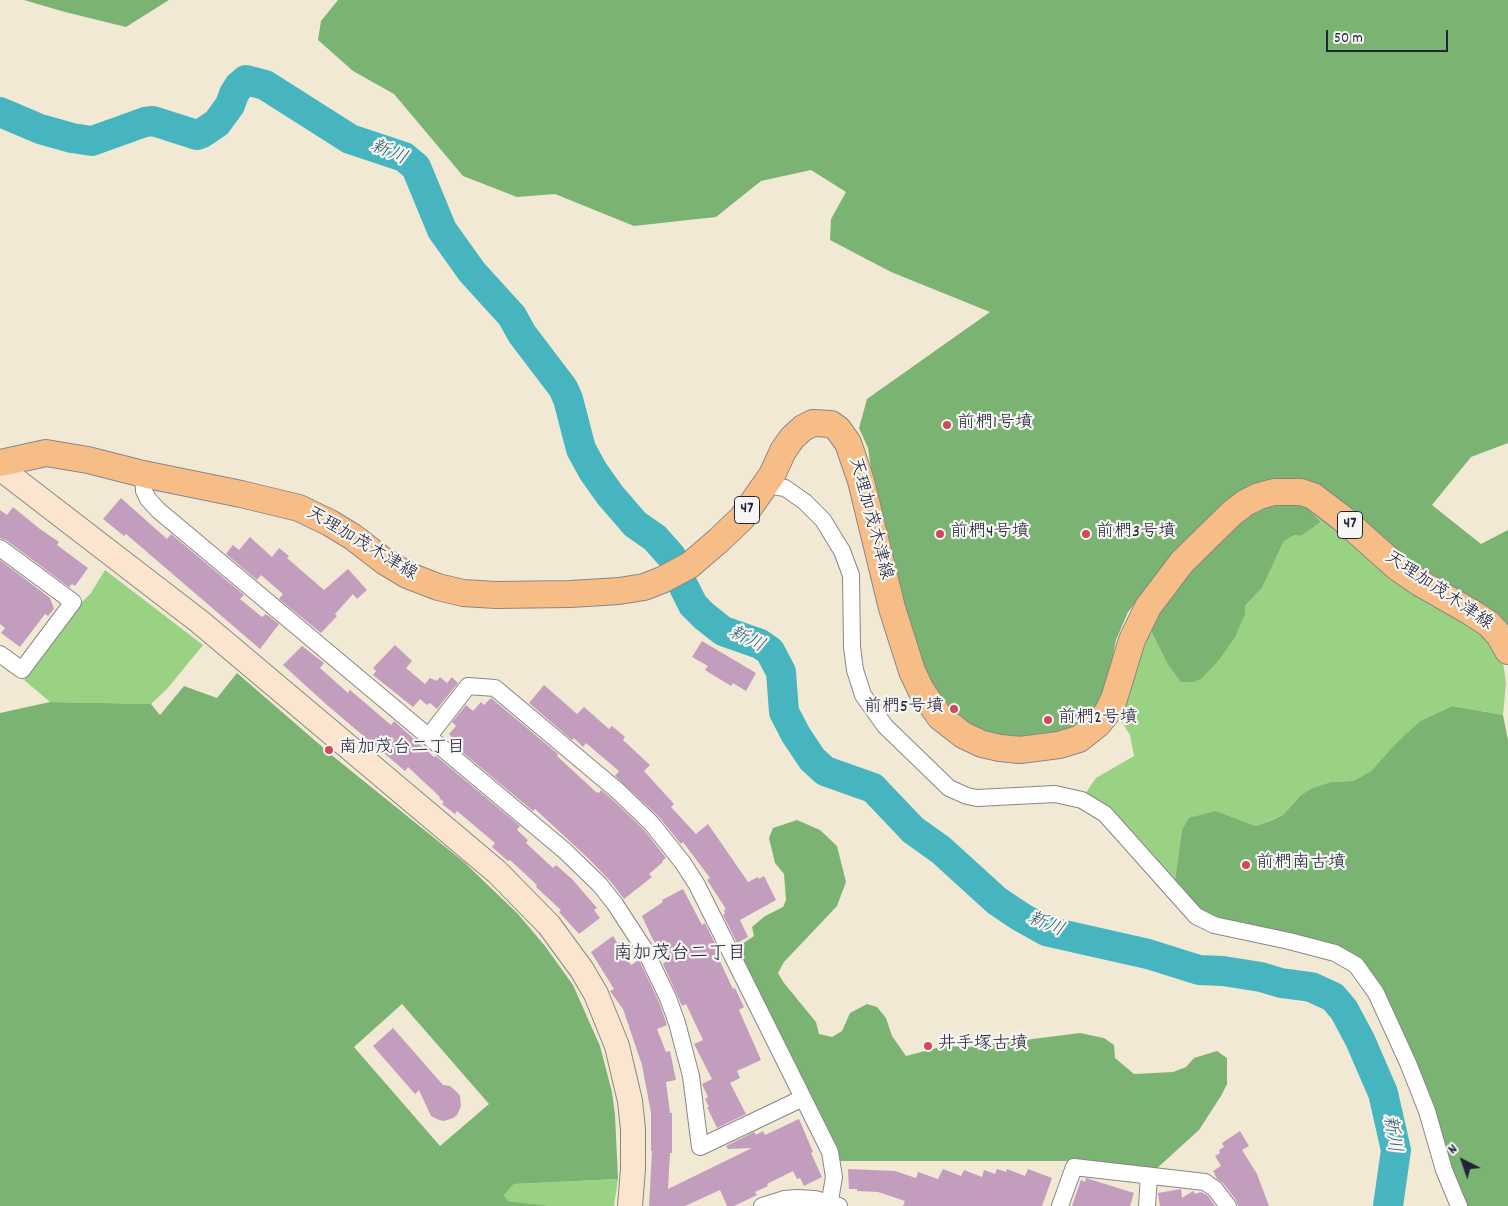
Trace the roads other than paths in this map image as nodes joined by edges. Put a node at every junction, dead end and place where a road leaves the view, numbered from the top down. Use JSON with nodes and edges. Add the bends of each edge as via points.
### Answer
{"nodes":[{"id":1,"x":0,"y":463,"type":"edge"},
{"id":2,"x":0,"y":468,"type":"edge"},
{"id":3,"x":143,"y":474,"type":"junction"},
{"id":4,"x":762,"y":488,"type":"junction"},
{"id":5,"x":0,"y":548,"type":"edge"},
{"id":6,"x":1508,"y":651,"type":"edge"},
{"id":7,"x":0,"y":654,"type":"edge"},
{"id":8,"x":429,"y":736,"type":"junction"},
{"id":9,"x":803,"y":1098,"type":"junction"},
{"id":10,"x":1149,"y":1176,"type":"junction"},
{"id":11,"x":833,"y":1205,"type":"edge"},
{"id":12,"x":630,"y":1206,"type":"edge"},
{"id":13,"x":762,"y":1206,"type":"edge"},
{"id":14,"x":1060,"y":1206,"type":"edge"},
{"id":15,"x":1147,"y":1206,"type":"edge"},
{"id":16,"x":1228,"y":1206,"type":"edge"},
{"id":17,"x":1459,"y":1206,"type":"edge"}],
"edges":[{"from":1,"to":3,"type":"main road","name":"天理加茂木津線","number":"47","via":[[46,453]]},
{"from":2,"to":12,"type":"street","via":[[200,622],[497,872],[549,925],[596,994],[617,1046],[633,1129]]},
{"from":3,"to":4,"type":"main road","name":"天理加茂木津線","number":"47","via":[[299,508],[330,523],[384,562],[422,582],[463,593],[496,595],[619,591],[662,580],[690,565],[719,540],[742,518]]},
{"from":3,"to":8,"type":"street","via":[[144,491],[158,510]]},
{"from":4,"to":6,"type":"main road","name":"天理加茂木津線","number":"47","via":[[783,451],[803,428],[822,422],[838,429],[848,443],[861,482],[892,608],[920,690],[940,716],[963,735],[1000,748],[1020,750],[1059,745],[1079,738],[1098,724],[1114,699],[1132,640],[1148,607],[1176,570],[1231,514],[1245,503],[1274,492],[1301,492],[1313,496],[1398,568],[1489,624],[1500,635]]},
{"from":4,"to":17,"type":"street","via":[[785,488],[823,520],[842,551],[851,575],[852,647],[863,695],[885,726],[949,788],[977,798],[1055,794],[1082,800],[1105,814],[1196,916],[1214,925],[1335,953],[1356,965],[1376,993],[1408,1062]]},
{"from":5,"to":7,"type":"street","via":[[73,602],[22,670]]},
{"from":8,"to":9,"type":"street","via":[[468,686],[495,688],[636,808],[667,842],[697,885]]},
{"from":8,"to":9,"type":"street","via":[[583,868],[615,904],[657,974],[677,1023],[691,1076],[700,1146]]},
{"from":9,"to":11,"type":"street","via":[[830,1152],[834,1177]]},
{"from":10,"to":14,"type":"street","via":[[1074,1167]]},
{"from":10,"to":15,"type":"street"},
{"from":10,"to":16,"type":"street","via":[[1204,1182],[1215,1189]]},
{"from":11,"to":13,"type":"street","via":[[797,1198]]}]}
